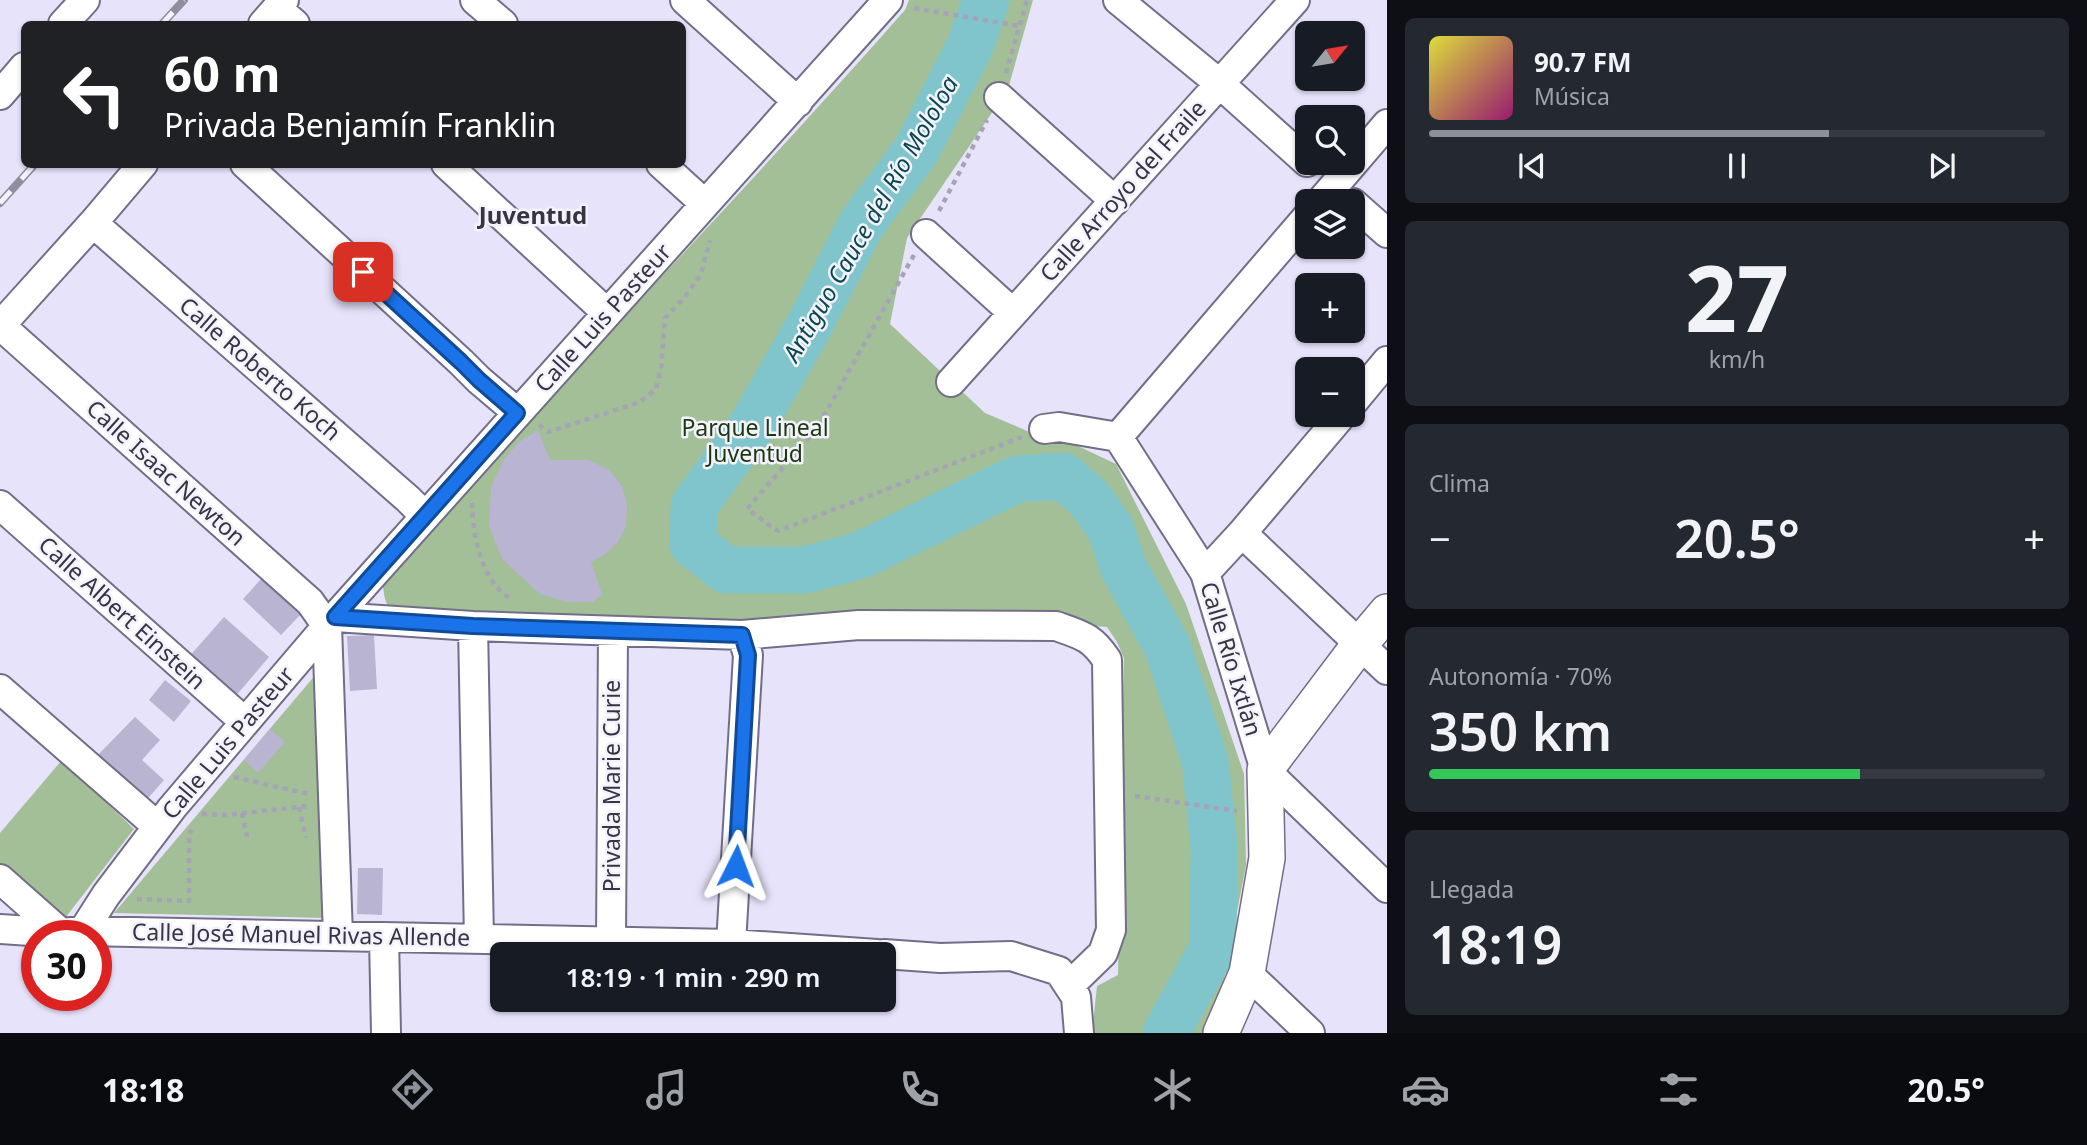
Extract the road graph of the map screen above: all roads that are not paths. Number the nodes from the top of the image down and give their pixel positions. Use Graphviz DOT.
graph roads {
  1 [pos="85,0"];
  2 [pos="475,0"];
  3 [pos="685,0"];
  4 [pos="888,0"];
  5 [pos="1118,0"];
  6 [pos="1295,0"];
  7 [pos="66,21"];
  8 [pos="500,21"];
  9 [pos="21,70"];
  10 [pos="1220,84"];
  11 [pos="0,95"];
  12 [pos="999,97"];
  13 [pos="798,102"];
  14 [pos="1387,124"];
  15 [pos="1295,150"];
  16 [pos="140,168"];
  17 [pos="249,168"];
  18 [pos="450,168"];
  19 [pos="665,168"];
  20 [pos="1319,175"];
  21 [pos="1331,189"];
  22 [pos="1345,189"];
  23 [pos="1115,201"];
  24 [pos="705,204"];
  25 [pos="1365,217"];
  26 [pos="93,223"];
  27 [pos="1295,231"];
  28 [pos="1387,233"];
  29 [pos="926,234"];
  30 [pos="607,312"];
  31 [pos="1013,313"];
  32 [pos="0,326"];
  33 [pos="1387,362"];
  34 [pos="951,382"];
  35 [pos="1365,388"];
  36 [pos="528,419"];
  37 [pos="1332,427"];
  38 [pos="1044,429"];
  39 [pos="1118,437"];
  40 [pos="0,505"];
  41 [pos="425,516"];
  42 [pos="1242,533"];
  43 [pos="1205,573"];
  44 [pos="1387,612"];
  45 [pos="331,621"];
  46 [pos="473,626"];
  47 [pos="613,631"];
  48 [pos="742,635"];
  49 [pos="1360,644"];
  50 [pos="1387,670"];
  51 [pos="0,689"];
  52 [pos="245,722"];
  53 [pos="1265,770"];
  54 [pos="165,817"];
  55 [pos="0,878"];
  56 [pos="1387,888"];
  57 [pos="56,920"];
  58 [pos="83,920"];
  59 [pos="0,929"];
  60 [pos="21,930"];
  61 [pos="112,933"];
  62 [pos="338,936"];
  63 [pos="384,937"];
  64 [pos="479,939"];
  65 [pos="611,942"];
  66 [pos="731,942"];
  67 [pos="896,955"];
  68 [pos="1247,973"];
  69 [pos="1069,986"];
  70 [pos="386,1033"];
  71 [pos="1079,1033"];
  72 [pos="1221,1033"];
  73 [pos="1310,1033"];
  1 -- 7 [label="street"];
  2 -- 8 [label="street"];
  3 -- 13 [label="street"];
  4 -- 13 [label="street, Calle Luis Pasteur"];
  5 -- 10 [label="street"];
  6 -- 10 [label="street, Calle Arroyo del Fraile"];
  9 -- 11 [label="street"];
  10 -- 15 [label="street"];
  10 -- 23 [label="street, Calle Arroyo del Fraile"];
  12 -- 23 [label="street"];
  13 -- 24 [label="street, Calle Luis Pasteur"];
  14 -- 22 [label="street"];
  16 -- 26 [label="street"];
  17 -- 36 [label="street"];
  18 -- 30 [label="street"];
  19 -- 24 [label="street"];
  20 -- 21 [label="street"];
  23 -- 31 [label="street, Calle Arroyo del Fraile"];
  24 -- 30 [label="street, Calle Luis Pasteur"];
  25 -- 28 [label="street"];
  26 -- 32 [label="street"];
  26 -- 41 [label="street, Calle Roberto Koch"];
  27 -- 39 [label="street"];
  29 -- 31 [label="street"];
  30 -- 36 [label="street, Calle Luis Pasteur"];
  31 -- 34 [label="street, Calle Arroyo del Fraile"];
  32 -- 45 [label="street, Calle Isaac Newton"];
  33 -- 35 [label="street"];
  36 -- 41 [label="street, Calle Luis Pasteur"];
  37 -- 42 [label="street"];
  38 -- 39 [label="street"];
  39 -- 43 [label="street, Calle Río Ixtlán"];
  40 -- 52 [label="street, Calle Albert Einstein"];
  41 -- 45 [label="street, Calle Luis Pasteur"];
  42 -- 43 [label="street"];
  42 -- 49 [label="street"];
  43 -- 53 [label="street, Calle Río Ixtlán"];
  44 -- 49 [label="street"];
  45 -- 46 [label="street"];
  45 -- 52 [label="street, Calle Luis Pasteur"];
  45 -- 62 [label="street"];
  46 -- 47 [label="street"];
  46 -- 64 [label="street"];
  47 -- 48 [label="street"];
  47 -- 65 [label="street, Privada Marie Curie"];
  48 -- 66 [label="street"];
  48 -- 69 [label="street"];
  49 -- 50 [label="street"];
  49 -- 53 [label="street"];
  51 -- 54 [label="street"];
  52 -- 54 [label="street, Calle Luis Pasteur"];
  53 -- 56 [label="street, Calle Río Ixtlán"];
  53 -- 68 [label="street"];
  54 -- 58 [label="street, Calle Luis Pasteur"];
  55 -- 57 [label="street"];
  59 -- 60 [label="street, Calle José Manuel Rivas Allende"];
  61 -- 62 [label="street, Calle José Manuel Rivas Allende"];
  62 -- 63 [label="street, Calle José Manuel Rivas Allende"];
  63 -- 64 [label="street, Calle José Manuel Rivas Allende"];
  63 -- 70 [label="street"];
  64 -- 65 [label="street, Calle José Manuel Rivas Allende"];
  67 -- 69 [label="street"];
  68 -- 72 [label="street"];
  68 -- 73 [label="street"];
  69 -- 71 [label="street"];
}
